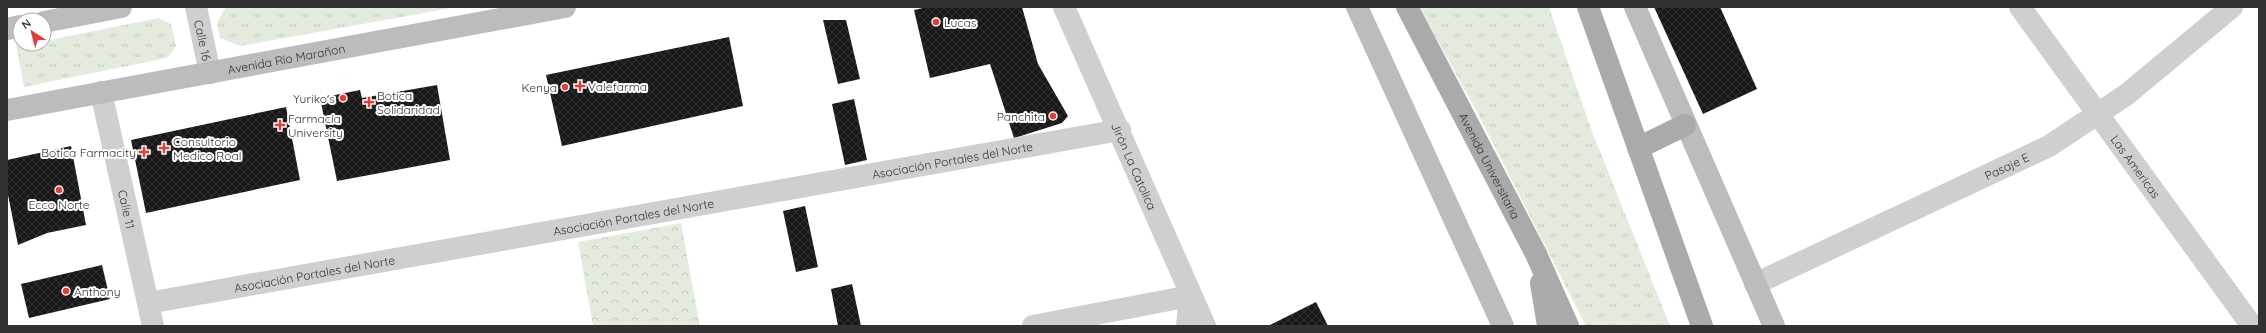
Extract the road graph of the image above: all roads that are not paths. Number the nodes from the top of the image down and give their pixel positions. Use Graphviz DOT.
graph roads {
  1 [pos="121,7"];
  2 [pos="196,7"];
  3 [pos="565,7"];
  4 [pos="1064,7"];
  5 [pos="1357,7"];
  6 [pos="1407,7"];
  7 [pos="1588,7"];
  8 [pos="1634,7"];
  9 [pos="2020,7"];
  10 [pos="2232,7"];
  11 [pos="52,20"];
  12 [pos="210,74"];
  13 [pos="101,92"];
  14 [pos="7,110"];
  15 [pos="2098,115"];
  16 [pos="1685,125"];
  17 [pos="1120,130"];
  18 [pos="1638,148"];
  19 [pos="1536,254"];
  20 [pos="1755,284"];
  21 [pos="1190,296"];
  22 [pos="148,303"];
  23 [pos="2250,323"];
  24 [pos="153,326"];
  25 [pos="1033,326"];
  26 [pos="1187,326"];
  27 [pos="1205,326"];
  28 [pos="1503,326"];
  29 [pos="1548,326"];
  30 [pos="1568,326"];
  31 [pos="1702,326"];
  32 [pos="1774,326"];
  1 -- 11 [label="main road"];
  2 -- 12 [label="street, Calle 16"];
  3 -- 12 [label="main road, Avenida Río Marañon"];
  4 -- 17 [label="street, Jirón La Catolica"];
  5 -- 28 [label="main road"];
  6 -- 19 [label="main road, Avenida Universitaria"];
  7 -- 18 [label="main road"];
  8 -- 16 [label="main road"];
  9 -- 15 [label="street, Las Americas"];
  10 -- 15 [label="street, Pasaje E"];
  12 -- 13 [label="main road, Avenida Río Marañon"];
  13 -- 14 [label="main road, Avenida Río Marañon"];
  13 -- 22 [label="street, Calle 11"];
  15 -- 20 [label="street, Pasaje E"];
  15 -- 23 [label="street, Las Americas"];
  16 -- 18 [label="main road"];
  16 -- 20 [label="main road"];
  17 -- 21 [label="street, Jirón La Catolica"];
  17 -- 22 [label="street, Asociación Portales del Norte"];
  18 -- 31 [label="main road"];
  19 -- 29 [label="main road"];
  19 -- 30 [label="main road, Avenida Universitaria"];
  20 -- 32 [label="main road"];
  21 -- 25 [label="street"];
  21 -- 26 [label="street"];
  21 -- 27 [label="street, Jirón La Catolica"];
  22 -- 24 [label="street, Calle 11"];
}
